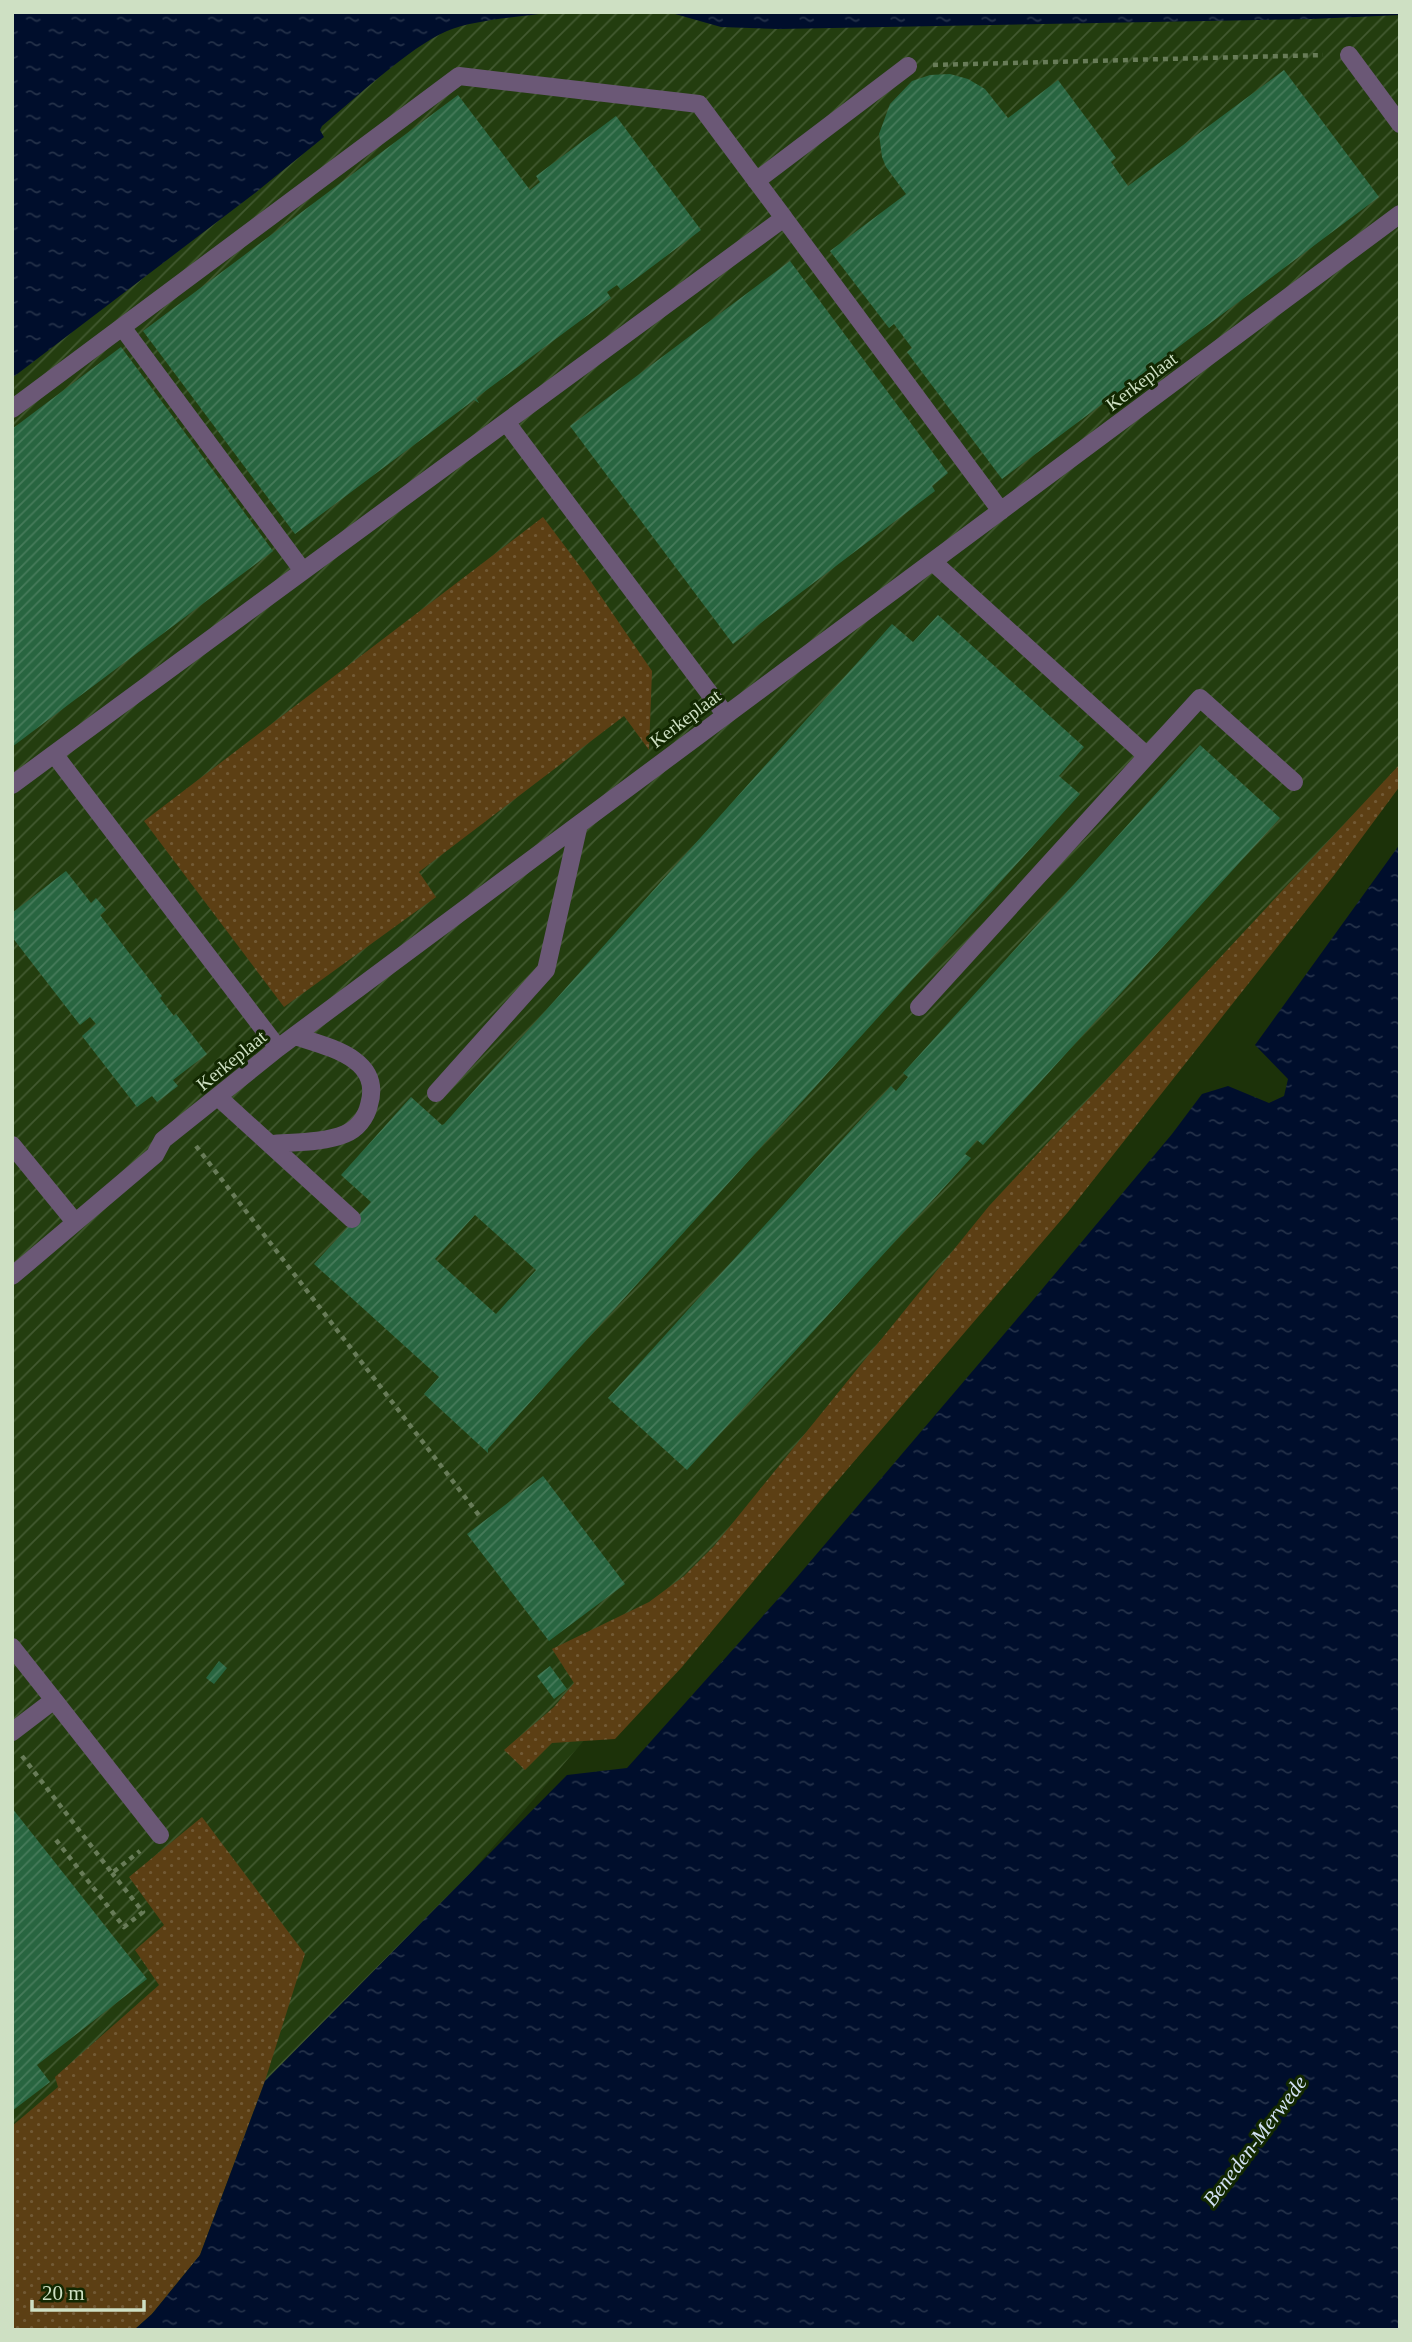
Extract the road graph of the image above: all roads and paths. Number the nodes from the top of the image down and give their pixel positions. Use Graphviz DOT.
graph roads {
  1 [pos="1349,55"];
  2 [pos="908,66"];
  3 [pos="1400,124"];
  4 [pos="756,181"];
  5 [pos="1400,214"];
  6 [pos="784,218"];
  7 [pos="121,327"];
  8 [pos="12,409"];
  9 [pos="506,422"];
  10 [pos="1001,511"];
  11 [pos="933,562"];
  12 [pos="303,571"];
  13 [pos="725,714"];
  14 [pos="54,754"];
  15 [pos="1147,756"];
  16 [pos="1294,782"];
  17 [pos="12,785"];
  18 [pos="579,824"];
  19 [pos="919,1007"];
  20 [pos="295,1036"];
  21 [pos="278,1048"];
  22 [pos="436,1093"];
  23 [pos="218,1097"];
  24 [pos="181,1127"];
  25 [pos="270,1144"];
  26 [pos="12,1145"];
  27 [pos="352,1219"];
  28 [pos="75,1222"];
  29 [pos="12,1276"];
  30 [pos="481,1518"];
  31 [pos="12,1647"];
  32 [pos="54,1700"];
  33 [pos="12,1732"];
  34 [pos="20,1754"];
  35 [pos="160,1835"];
  36 [pos="56,1840"];
  37 [pos="112,1873"];
  1 -- 2 [label="path"];
  1 -- 3 [label="street"];
  2 -- 4 [label="street"];
  4 -- 6 [label="street"];
  4 -- 7 [label="street"];
  5 -- 10 [label="street, Kerkeplaat"];
  6 -- 9 [label="street"];
  6 -- 10 [label="street"];
  7 -- 8 [label="street"];
  7 -- 12 [label="street"];
  9 -- 12 [label="street"];
  9 -- 13 [label="street"];
  10 -- 11 [label="street, Kerkeplaat"];
  11 -- 13 [label="street, Kerkeplaat"];
  11 -- 15 [label="street"];
  12 -- 14 [label="street"];
  13 -- 18 [label="street, Kerkeplaat"];
  14 -- 17 [label="street"];
  14 -- 21 [label="street"];
  15 -- 16 [label="street"];
  15 -- 19 [label="street"];
  18 -- 20 [label="street, Kerkeplaat"];
  18 -- 22 [label="street"];
  20 -- 21 [label="street, Kerkeplaat"];
  20 -- 25 [label="street"];
  21 -- 23 [label="street, Kerkeplaat"];
  23 -- 24 [label="street, Kerkeplaat"];
  23 -- 25 [label="street"];
  24 -- 28 [label="street, Kerkeplaat"];
  24 -- 30 [label="path"];
  25 -- 27 [label="street"];
  26 -- 28 [label="street"];
  28 -- 29 [label="street, Kerkeplaat"];
  31 -- 32 [label="street"];
  32 -- 33 [label="street"];
  32 -- 35 [label="street"];
  34 -- 37 [label="path"];
  35 -- 37 [label="path"];
  36 -- 37 [label="path"];
}
